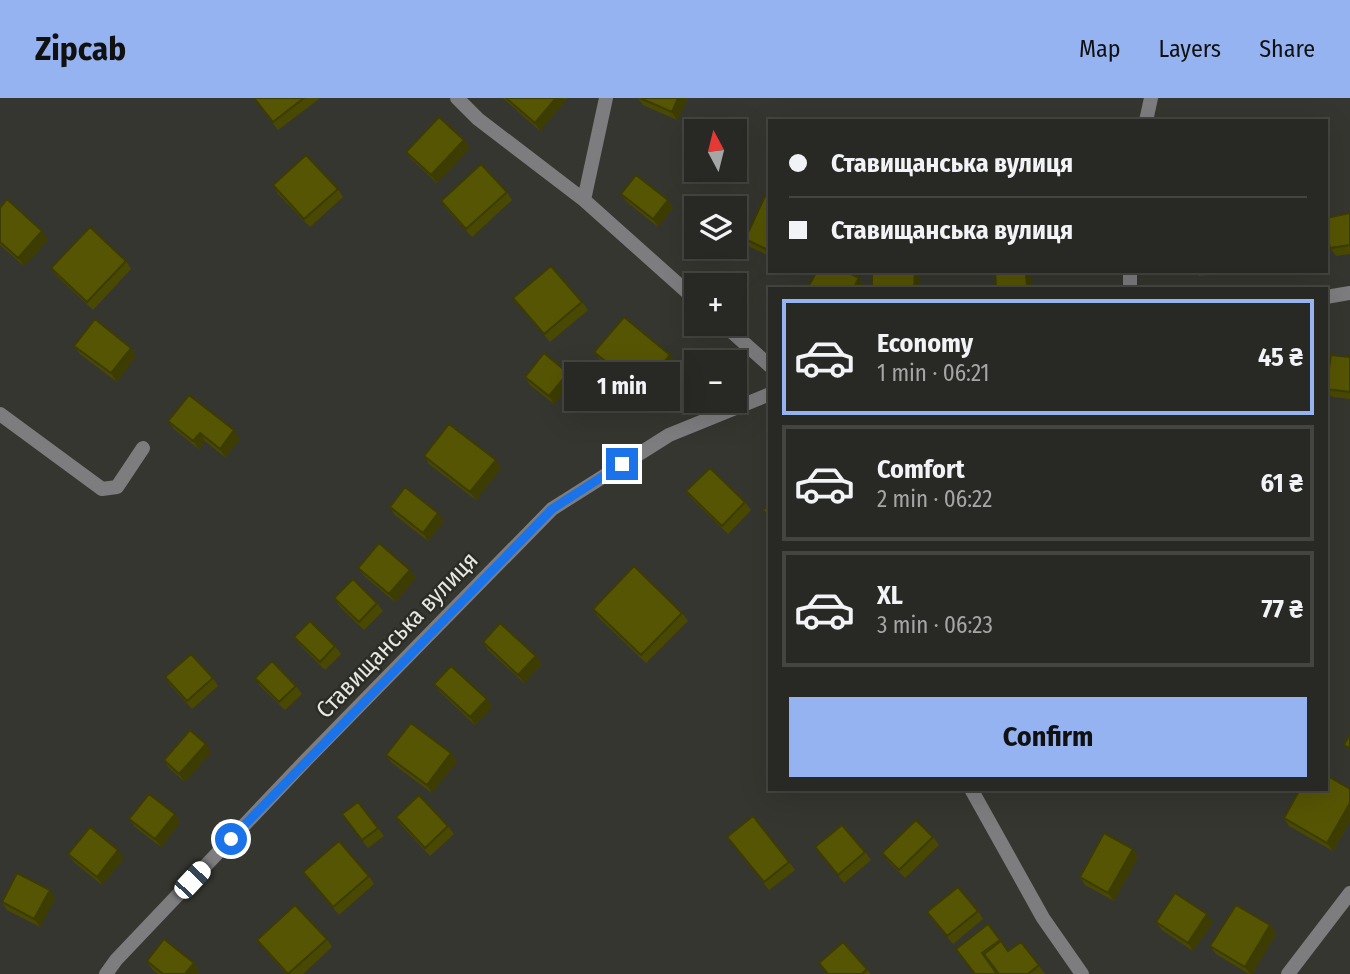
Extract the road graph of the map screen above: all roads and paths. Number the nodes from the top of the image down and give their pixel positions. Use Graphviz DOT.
graph roads {
  1 [pos="457,98"];
  2 [pos="606,98"];
  3 [pos="1151,98"];
  4 [pos="1146,119"];
  5 [pos="584,200"];
  6 [pos="684,289"];
  7 [pos="1350,292"];
  8 [pos="1328,297"];
  9 [pos="736,336"];
  10 [pos="768,364"];
  11 [pos="768,395"];
  12 [pos="0,414"];
  13 [pos="143,448"];
  14 [pos="972,791"];
  15 [pos="1350,893"];
  16 [pos="106,974"];
  17 [pos="1083,974"];
  18 [pos="1288,974"];
  1 -- 5 [label="street"];
  2 -- 5 [label="street"];
  3 -- 4 [label="street"];
  5 -- 6 [label="street"];
  7 -- 8 [label="street"];
  9 -- 10 [label="street"];
  11 -- 16 [label="street, Ставищанська вулиця"];
  12 -- 13 [label="street"];
  14 -- 17 [label="street"];
  15 -- 18 [label="street"];
}
